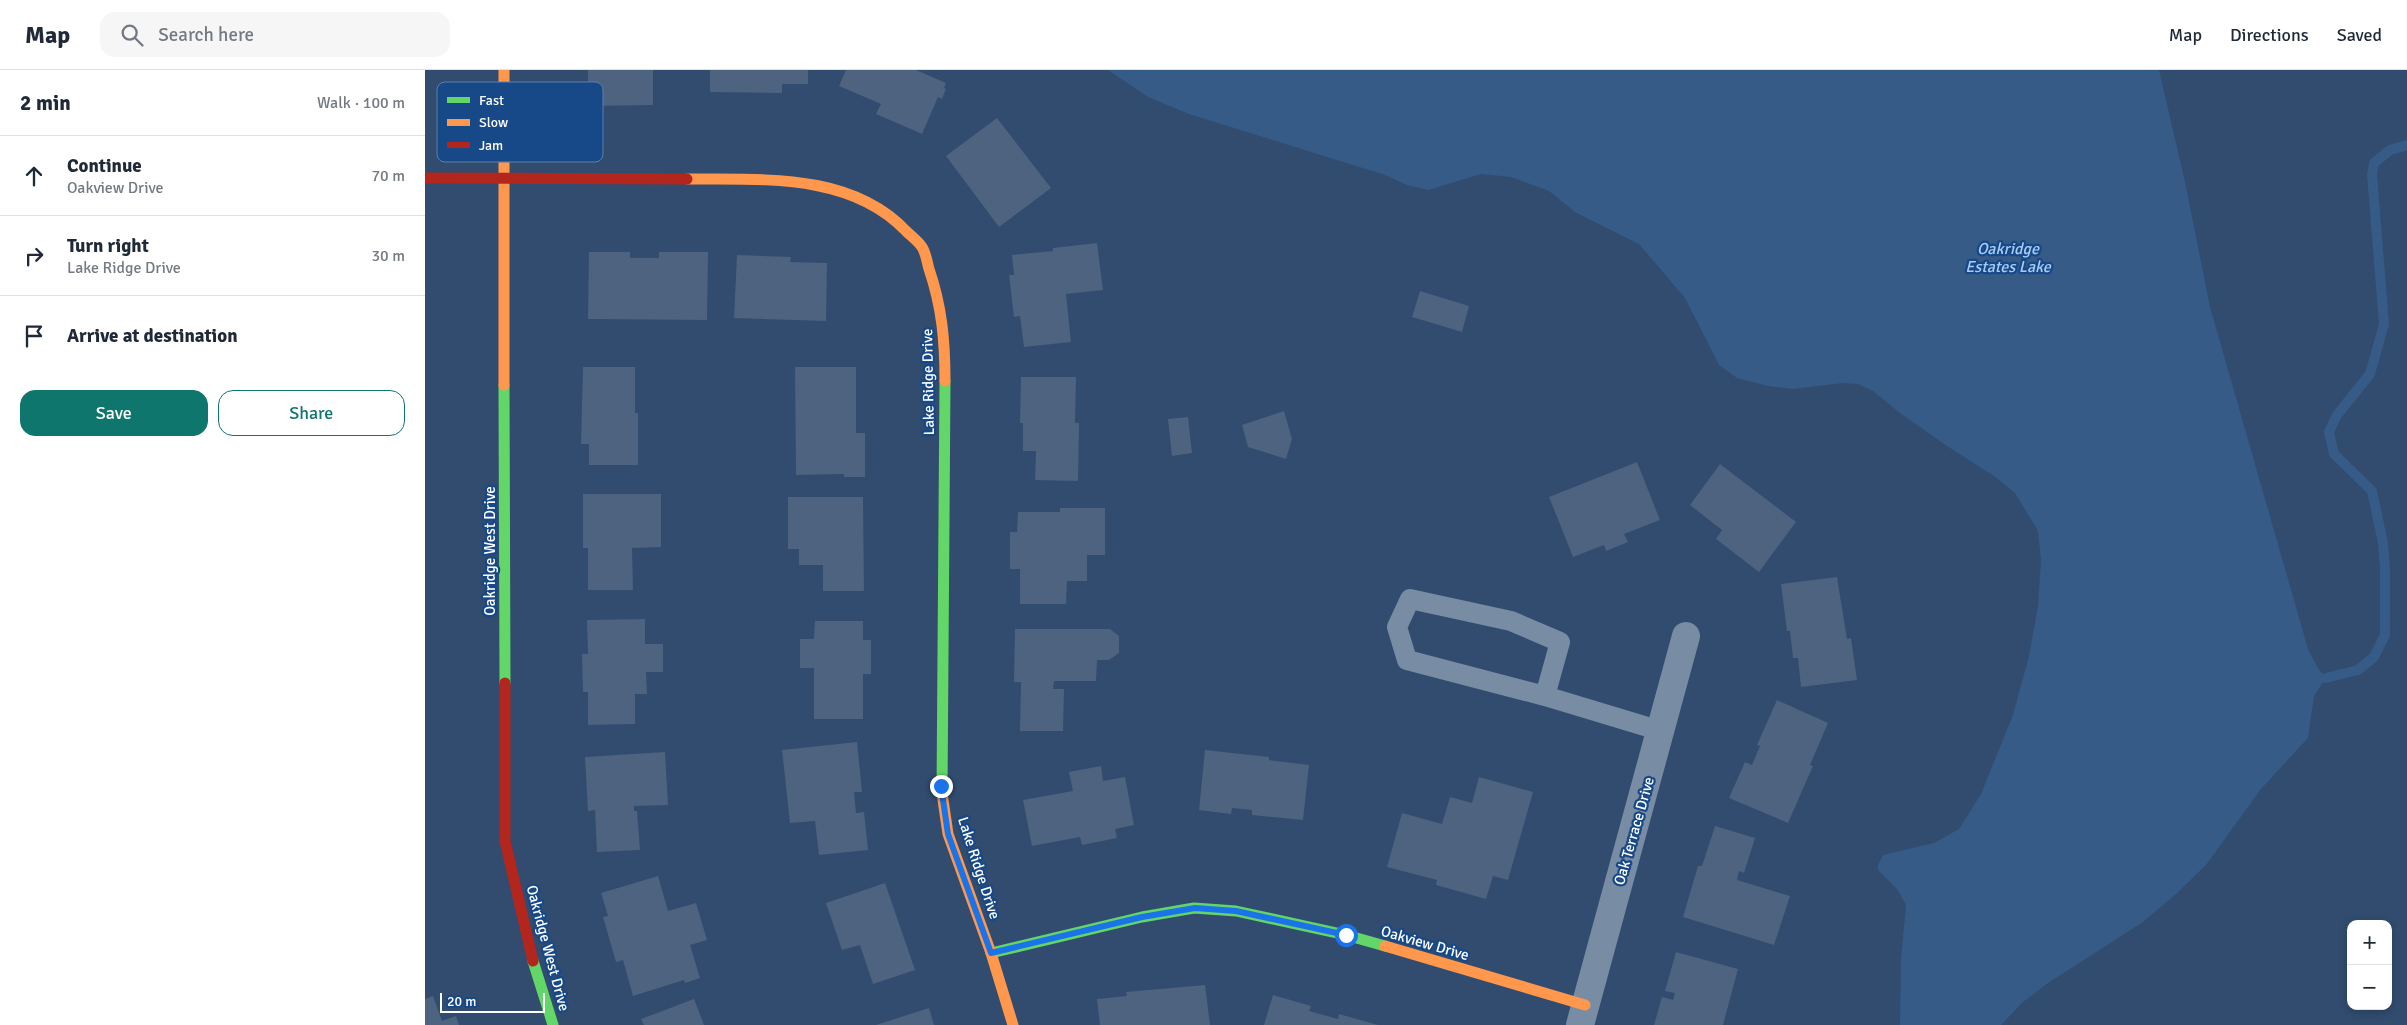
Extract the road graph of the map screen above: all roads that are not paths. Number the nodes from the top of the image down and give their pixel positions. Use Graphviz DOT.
graph roads {
  1 [pos="505,162"];
  2 [pos="425,178"];
  3 [pos="505,180"];
  4 [pos="1686,636"];
  5 [pos="1545,696"];
  6 [pos="1661,731"];
  7 [pos="991,953"];
  8 [pos="1583,1015"];
  9 [pos="553,1025"];
  10 [pos="1013,1025"];
  1 -- 3 [label="street, Oakridge West Drive"];
  2 -- 3 [label="street, Lake Ridge Drive"];
  3 -- 7 [label="street, Lake Ridge Drive"];
  3 -- 9 [label="street, Oakridge West Drive"];
  4 -- 6 [label="street, Oak Terrace Drive"];
  5 -- 5 [label="lane"];
  5 -- 6 [label="lane"];
  6 -- 8 [label="street, Oak Terrace Drive"];
  7 -- 8 [label="street, Oakview Drive"];
  7 -- 10 [label="street, Lake Ridge Drive"];
}
